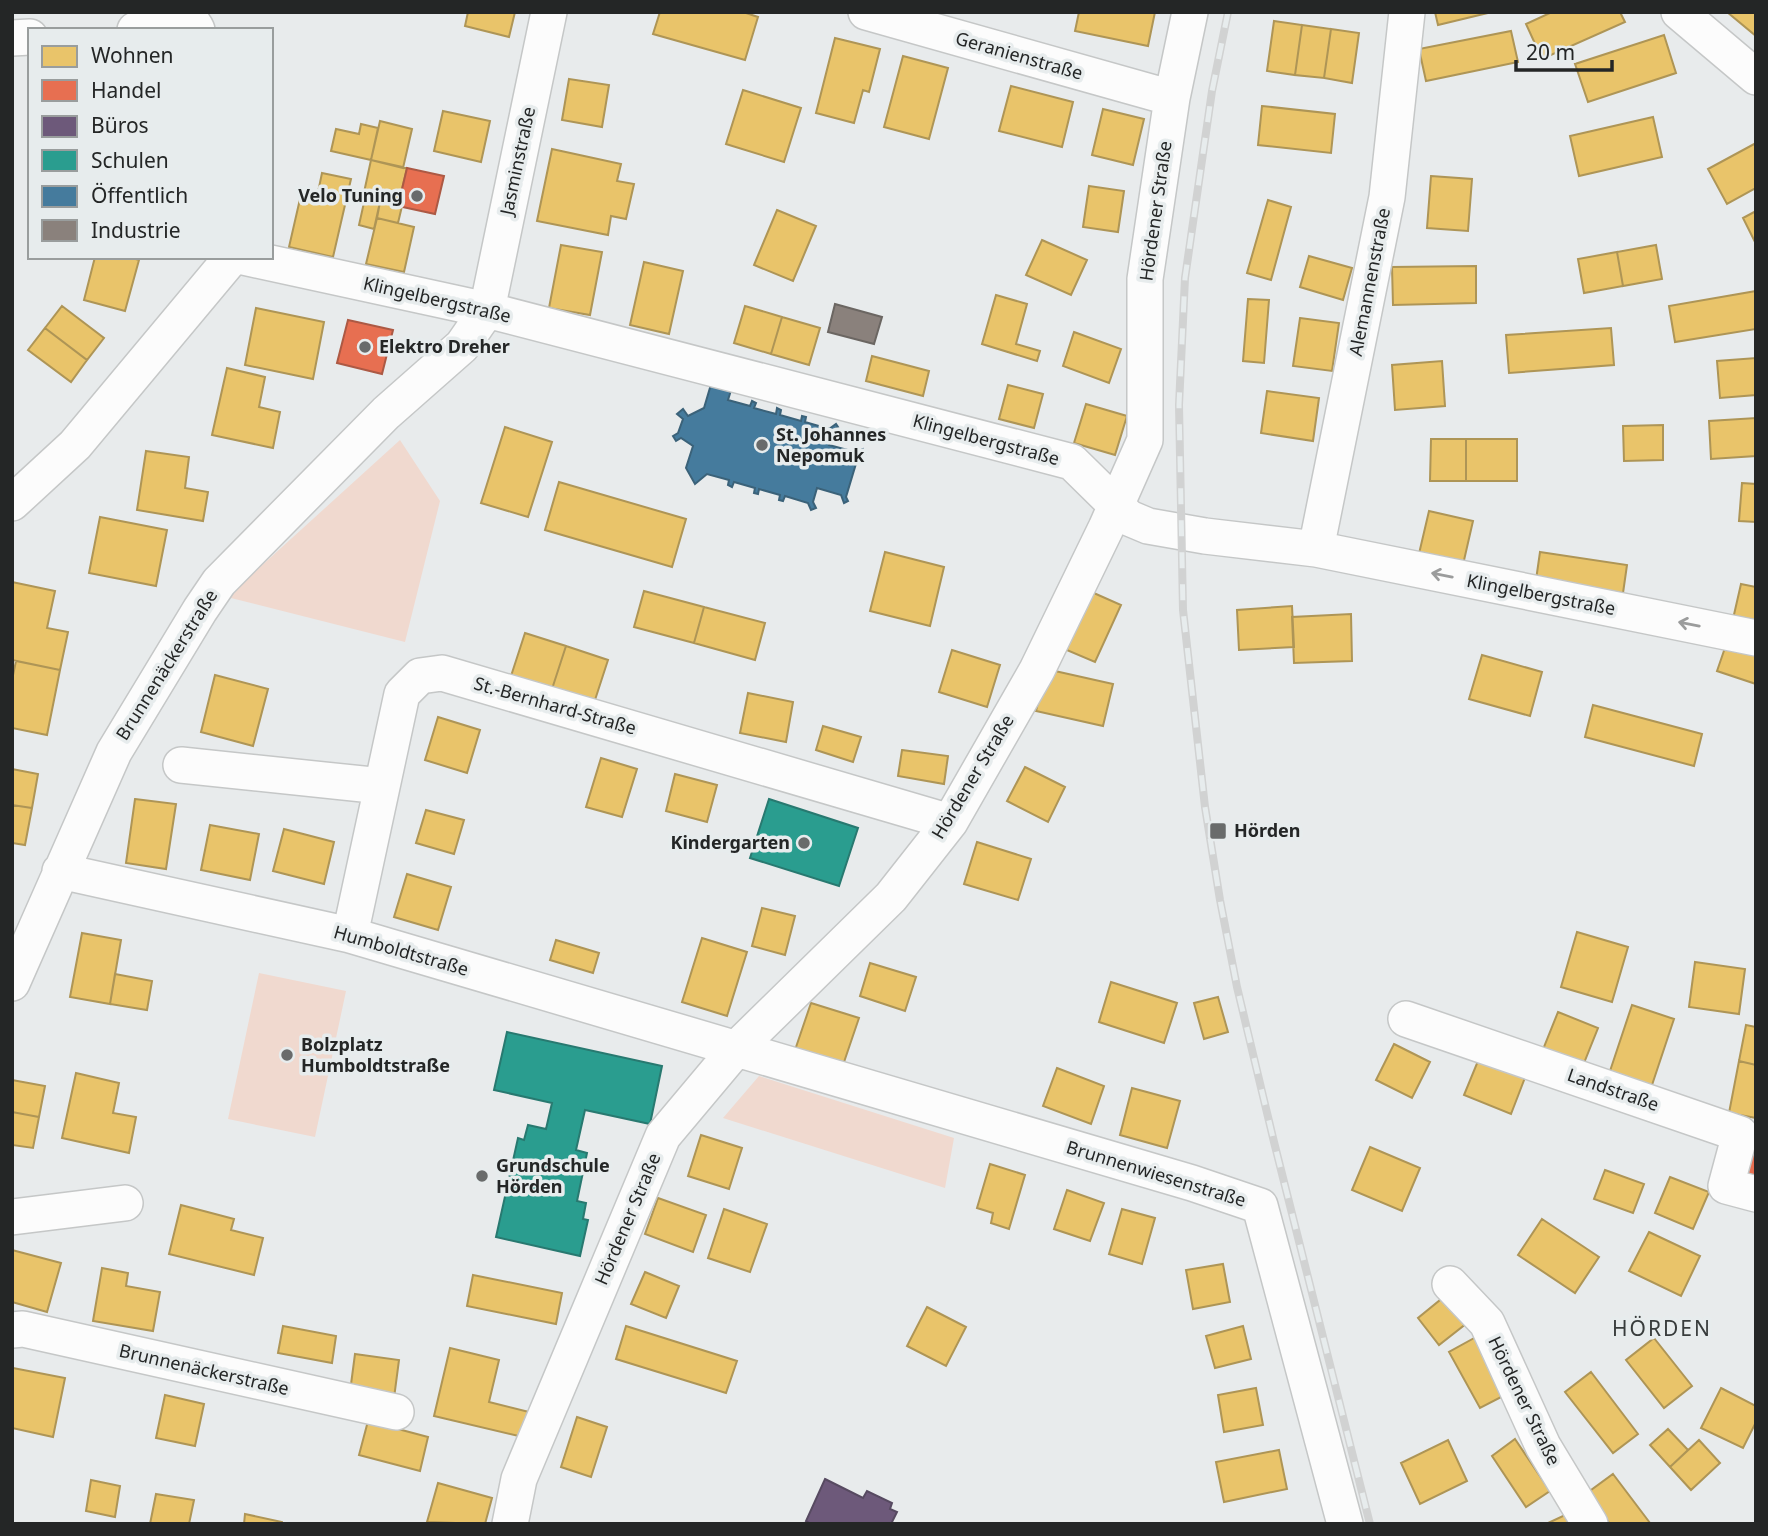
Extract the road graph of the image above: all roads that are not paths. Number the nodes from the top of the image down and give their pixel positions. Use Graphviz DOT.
graph roads {
  1 [pos="549,12"];
  2 [pos="866,12"];
  3 [pos="1190,12"];
  4 [pos="1406,12"];
  5 [pos="1679,12"];
  6 [pos="195,23"];
  7 [pos="152,28"];
  8 [pos="1756,78"];
  9 [pos="1172,98"];
  10 [pos="230,259"];
  11 [pos="252,259"];
  12 [pos="487,310"];
  13 [pos="12,503"];
  14 [pos="1116,506"];
  15 [pos="1316,549"];
  16 [pos="1756,638"];
  17 [pos="181,765"];
  18 [pos="382,786"];
  19 [pos="950,822"];
  20 [pos="61,871"];
  21 [pos="350,935"];
  22 [pos="12,983"];
  23 [pos="1406,1019"];
  24 [pos="736,1049"];
  25 [pos="1756,1194"];
  26 [pos="125,1203"];
  27 [pos="12,1217"];
  28 [pos="1450,1284"];
  29 [pos="12,1330"];
  30 [pos="396,1412"];
  31 [pos="510,1524"];
  32 [pos="1345,1524"];
  33 [pos="1590,1524"];
  1 -- 12 [label="street, Jasminstraße"];
  2 -- 9 [label="street, Geranienstraße"];
  3 -- 9 [label="street, Hördener Straße"];
  4 -- 15 [label="street, Alemannenstraße"];
  5 -- 8 [label="street"];
  6 -- 7 [label="street"];
  9 -- 14 [label="street, Hördener Straße"];
  10 -- 13 [label="street"];
  11 -- 12 [label="street, Klingelbergstraße"];
  12 -- 14 [label="street, Klingelbergstraße"];
  12 -- 20 [label="street, Brunnenäckerstraße"];
  14 -- 15 [label="street, Klingelbergstraße"];
  14 -- 19 [label="street, Hördener Straße"];
  16 -- 15 [label="street, Klingelbergstraße, one-way"];
  17 -- 18 [label="street"];
  18 -- 19 [label="street, St.-Bernhard-Straße"];
  18 -- 21 [label="street, St.-Bernhard-Straße"];
  19 -- 24 [label="street, Hördener Straße"];
  20 -- 21 [label="street, Humboldtstraße"];
  20 -- 22 [label="street, Brunnenäckerstraße"];
  21 -- 24 [label="street, Humboldtstraße"];
  23 -- 25 [label="street, Landstraße"];
  24 -- 31 [label="street, Hördener Straße"];
  24 -- 32 [label="street, Brunnenwiesenstraße"];
  26 -- 27 [label="street"];
  28 -- 33 [label="street, Hördener Straße"];
  29 -- 30 [label="street, Brunnenäckerstraße"];
}
